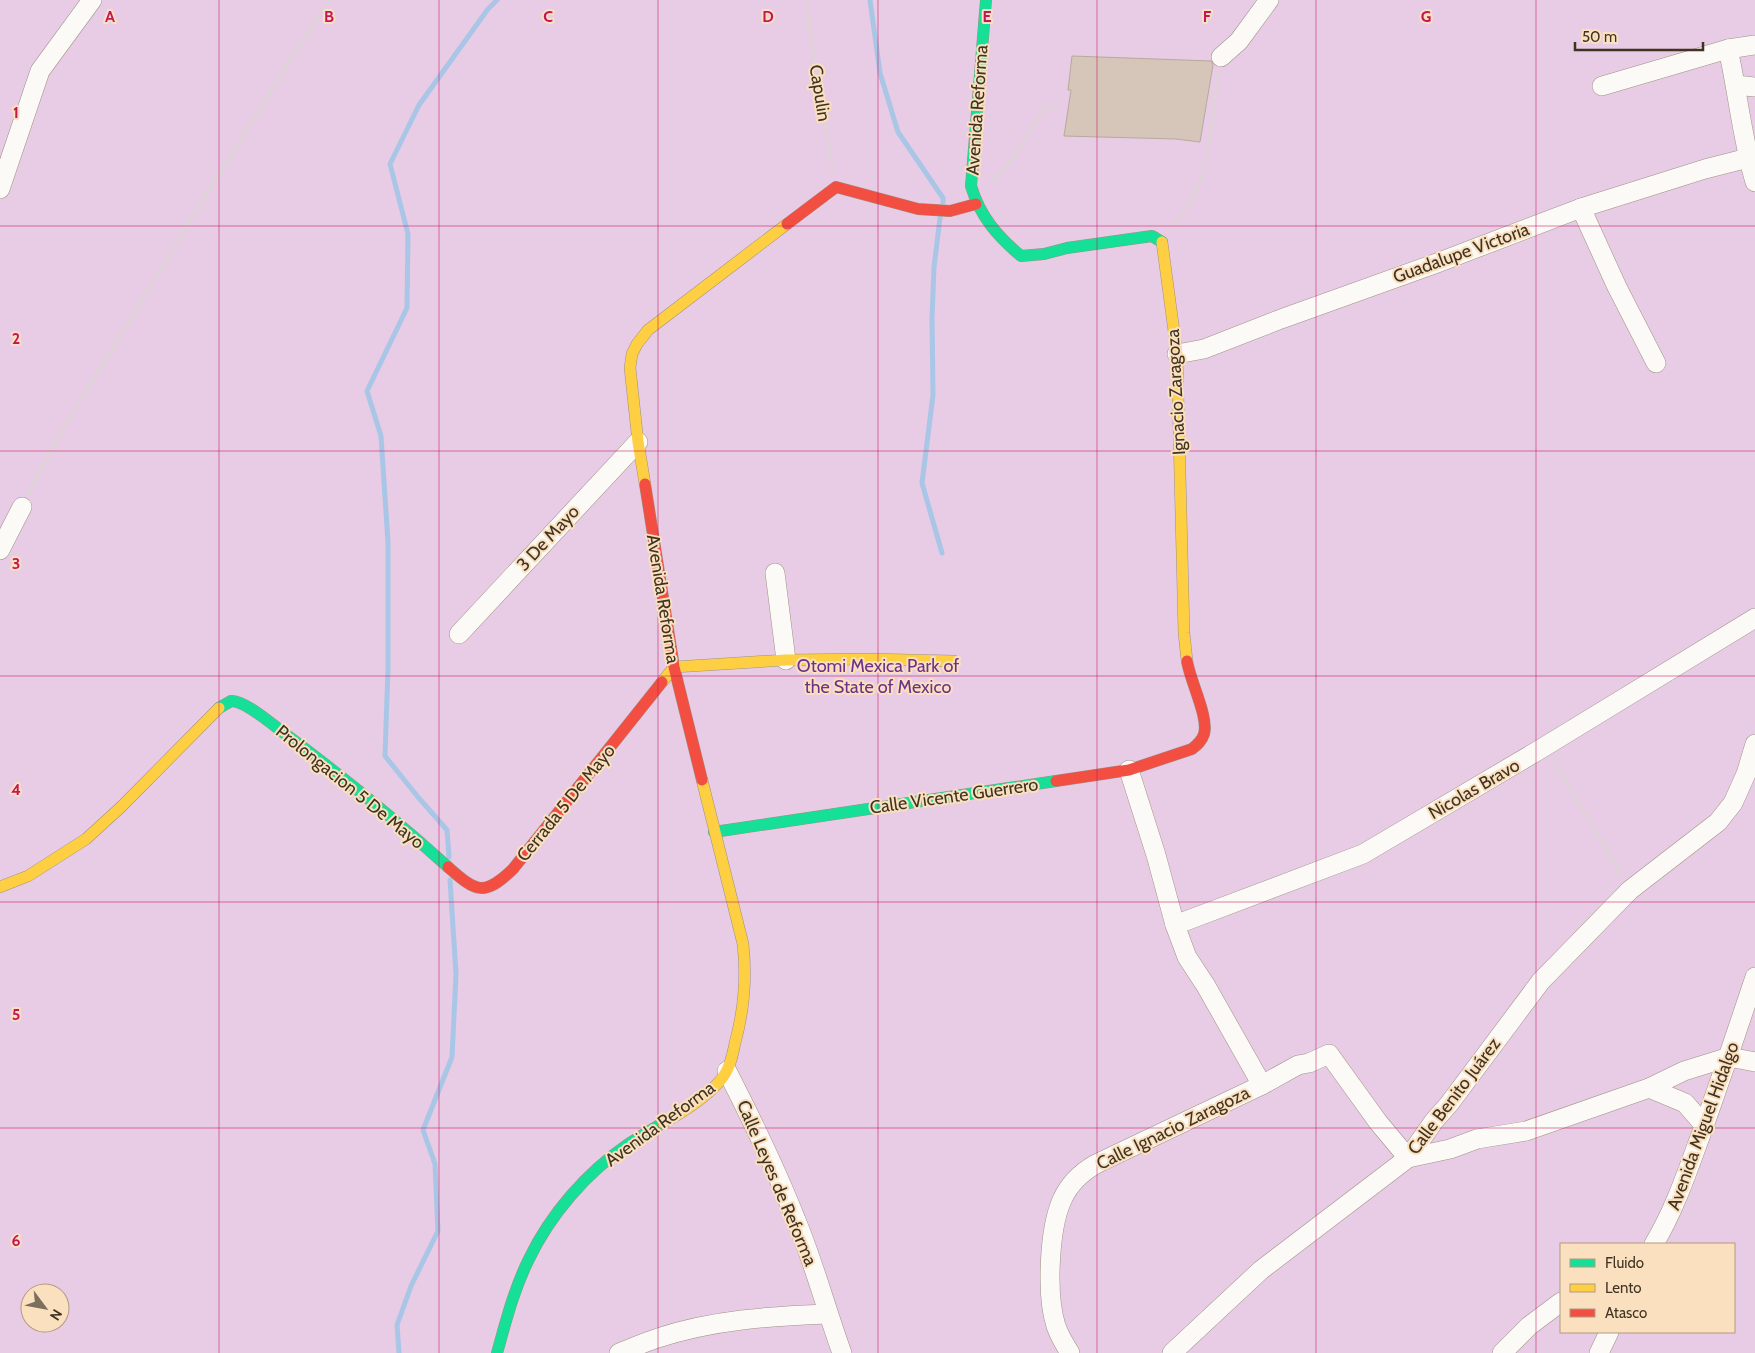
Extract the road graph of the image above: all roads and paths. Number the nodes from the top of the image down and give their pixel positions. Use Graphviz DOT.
graph roads {
  1 [pos="92,0"];
  2 [pos="331,0"];
  3 [pos="808,0"];
  4 [pos="986,0"];
  5 [pos="1269,0"];
  6 [pos="1755,45"];
  7 [pos="1728,49"];
  8 [pos="1221,57"];
  9 [pos="1736,85"];
  10 [pos="1602,86"];
  11 [pos="1755,87"];
  12 [pos="1060,108"];
  13 [pos="1748,158"];
  14 [pos="1755,182"];
  15 [pos="836,187"];
  16 [pos="0,189"];
  17 [pos="976,204"];
  18 [pos="1580,208"];
  19 [pos="1162,241"];
  20 [pos="1177,354"];
  21 [pos="1656,363"];
  22 [pos="638,442"];
  23 [pos="22,507"];
  24 [pos="0,550"];
  25 [pos="775,573"];
  26 [pos="1755,618"];
  27 [pos="459,634"];
  28 [pos="786,660"];
  29 [pos="954,661"];
  30 [pos="674,668"];
  31 [pos="1755,744"];
  32 [pos="1546,746"];
  33 [pos="1192,749"];
  34 [pos="1129,770"];
  35 [pos="714,832"];
  36 [pos="441,861"];
  37 [pos="0,886"];
  38 [pos="1630,890"];
  39 [pos="1175,925"];
  40 [pos="1755,977"];
  41 [pos="1729,1057"];
  42 [pos="1755,1062"];
  43 [pos="727,1071"];
  44 [pos="1262,1085"];
  45 [pos="1649,1088"];
  46 [pos="1704,1124"];
  47 [pos="1408,1158"];
  48 [pos="1655,1243"];
  49 [pos="1560,1303"];
  50 [pos="828,1314"];
  51 [pos="1609,1333"];
  52 [pos="497,1353"];
  53 [pos="619,1353"];
  54 [pos="842,1353"];
  55 [pos="1070,1353"];
  56 [pos="1172,1353"];
  57 [pos="1502,1353"];
  58 [pos="1599,1353"];
  1 -- 16 [label="street"];
  2 -- 23 [label="path"];
  3 -- 15 [label="path, Capulin"];
  4 -- 17 [label="street, Avenida Reforma"];
  5 -- 8 [label="street"];
  6 -- 7 [label="street"];
  7 -- 9 [label="street"];
  7 -- 10 [label="street"];
  8 -- 19 [label="path"];
  9 -- 11 [label="street"];
  9 -- 13 [label="street"];
  12 -- 17 [label="path"];
  13 -- 14 [label="street"];
  13 -- 18 [label="street, Guadalupe Victoria"];
  15 -- 17 [label="street"];
  15 -- 22 [label="street, Avenida Reforma"];
  17 -- 19 [label="street"];
  18 -- 20 [label="street, Guadalupe Victoria"];
  18 -- 21 [label="street"];
  19 -- 20 [label="street, Ignacio Zaragoza"];
  20 -- 33 [label="street, Ignacio Zaragoza"];
  22 -- 27 [label="street, 3 De Mayo"];
  22 -- 30 [label="street, Avenida Reforma"];
  23 -- 24 [label="street"];
  25 -- 28 [label="street"];
  26 -- 32 [label="street, Nicolas Bravo"];
  28 -- 29 [label="street"];
  28 -- 30 [label="street"];
  30 -- 35 [label="street, Avenida Reforma"];
  30 -- 36 [label="street, Cerrada 5 De Mayo"];
  31 -- 38 [label="street, Calle Benito Juárez"];
  32 -- 38 [label="path"];
  32 -- 39 [label="street, Nicolas Bravo"];
  33 -- 34 [label="street, Calle Vicente Guerrero"];
  34 -- 35 [label="street, Calle Vicente Guerrero"];
  34 -- 39 [label="street, Calle Ignacio Zaragoza"];
  35 -- 43 [label="street, Avenida Reforma"];
  36 -- 37 [label="street, Prolongacion 5 De Mayo"];
  38 -- 47 [label="street, Calle Benito Juárez"];
  39 -- 44 [label="street, Calle Ignacio Zaragoza"];
  40 -- 41 [label="street, Avenida Miguel Hidalgo"];
  41 -- 42 [label="street"];
  41 -- 45 [label="street"];
  41 -- 46 [label="street, Avenida Miguel Hidalgo"];
  43 -- 50 [label="street, Calle Leyes de Reforma"];
  43 -- 52 [label="street, Avenida Reforma"];
  44 -- 47 [label="street"];
  44 -- 55 [label="street, Calle Ignacio Zaragoza"];
  45 -- 46 [label="street"];
  45 -- 47 [label="street"];
  46 -- 48 [label="street, Avenida Miguel Hidalgo"];
  47 -- 56 [label="street, Calle Benito Juárez"];
  49 -- 57 [label="street"];
  50 -- 53 [label="street"];
  50 -- 54 [label="street, Calle Leyes de Reforma"];
  51 -- 58 [label="street"];
}
